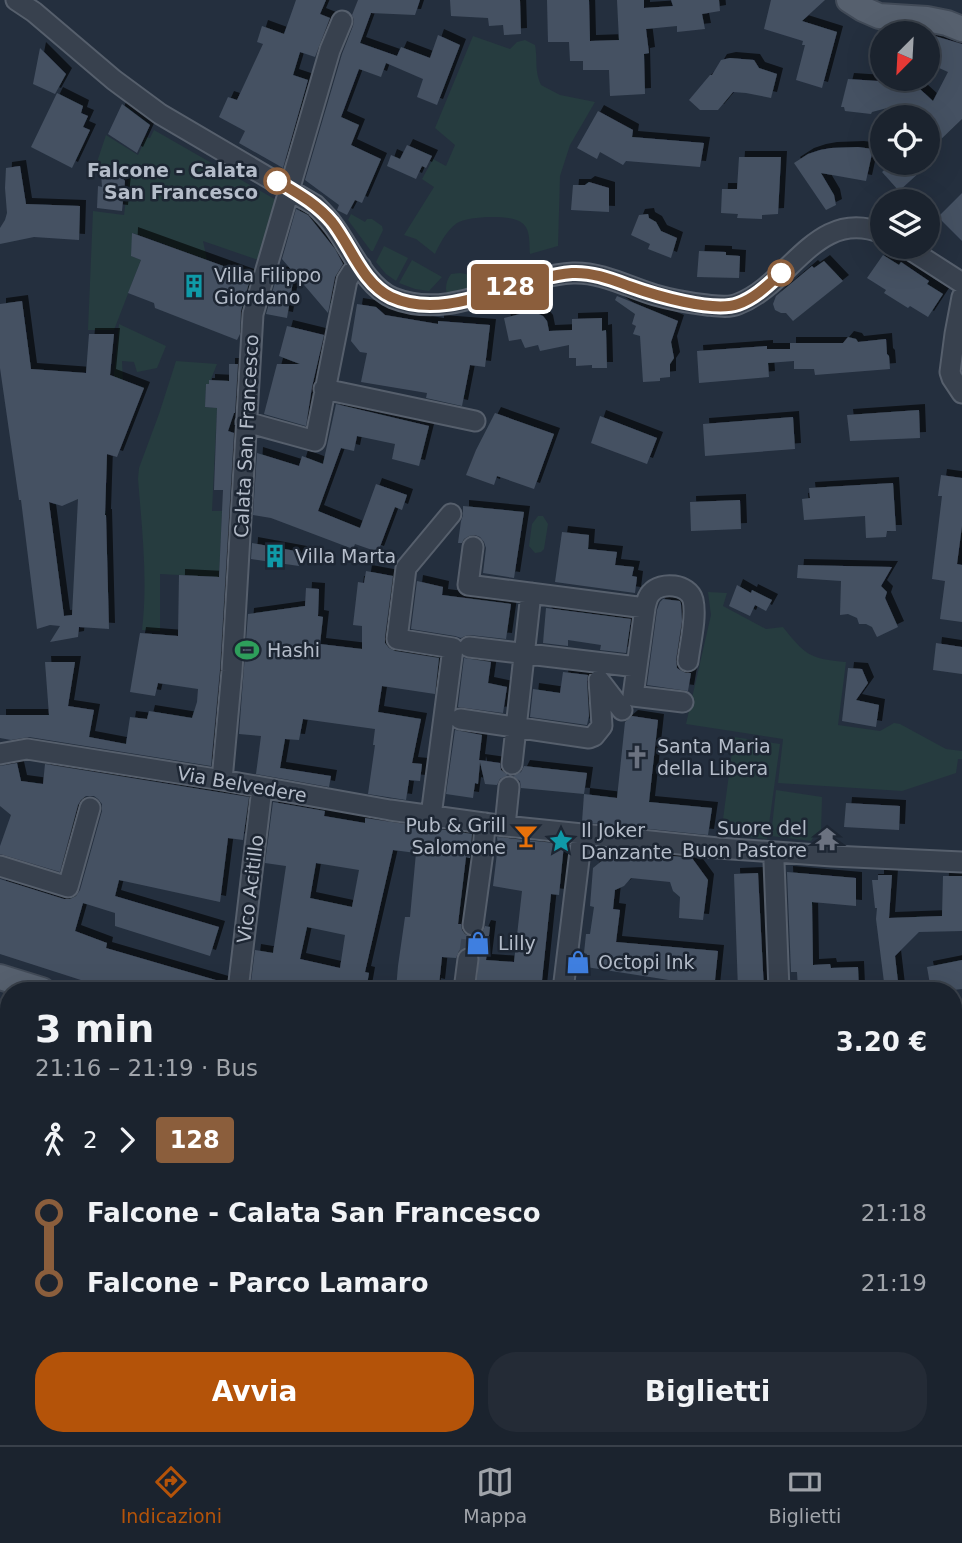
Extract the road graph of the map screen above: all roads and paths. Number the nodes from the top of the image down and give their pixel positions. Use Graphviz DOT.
graph roads {
  1 [pos="16,0"];
  2 [pos="849,0"];
  3 [pos="342,21"];
  4 [pos="962,29"];
  5 [pos="289,189"];
  6 [pos="870,230"];
  7 [pos="925,259"];
  8 [pos="361,267"];
  9 [pos="962,283"];
  10 [pos="962,297"];
  11 [pos="324,389"];
  12 [pos="962,393"];
  13 [pos="475,421"];
  14 [pos="246,422"];
  15 [pos="451,514"];
  16 [pos="473,547"];
  17 [pos="531,593"];
  18 [pos="645,608"];
  19 [pos="469,647"];
  20 [pos="525,654"];
  21 [pos="688,661"];
  22 [pos="637,667"];
  23 [pos="597,671"];
  24 [pos="683,702"];
  25 [pos="622,710"];
  26 [pos="460,719"];
  27 [pos="516,728"];
  28 [pos="0,754"];
  29 [pos="512,764"];
  30 [pos="222,780"];
  31 [pos="509,787"];
  32 [pos="262,788"];
  33 [pos="90,808"];
  34 [pos="431,816"];
  35 [pos="485,823"];
  36 [pos="505,826"];
  37 [pos="582,835"];
  38 [pos="775,852"];
  39 [pos="962,862"];
  40 [pos="0,866"];
  41 [pos="473,925"];
  42 [pos="468,959"];
  43 [pos="239,982"];
  44 [pos="465,982"];
  45 [pos="565,982"];
  46 [pos="779,982"];
  1 -- 5 [label="street"];
  2 -- 4 [label="main road"];
  3 -- 5 [label="street, Calata San Francesco"];
  5 -- 8 [label="street"];
  5 -- 14 [label="street, Calata San Francesco"];
  6 -- 8 [label="street"];
  7 -- 9 [label="street"];
  8 -- 11 [label="street"];
  10 -- 12 [label="street"];
  11 -- 13 [label="street"];
  11 -- 14 [label="street"];
  14 -- 30 [label="street, Calata San Francesco"];
  15 -- 34 [label="street"];
  16 -- 17 [label="street"];
  17 -- 18 [label="street"];
  17 -- 20 [label="street"];
  18 -- 21 [label="street"];
  18 -- 22 [label="street"];
  19 -- 20 [label="street"];
  20 -- 23 [label="street"];
  20 -- 27 [label="street"];
  22 -- 23 [label="street"];
  22 -- 24 [label="street"];
  23 -- 25 [label="street"];
  23 -- 27 [label="street"];
  26 -- 27 [label="street"];
  27 -- 29 [label="street"];
  28 -- 30 [label="street, Via Belvedere"];
  30 -- 32 [label="street, Via Belvedere"];
  31 -- 36 [label="street"];
  32 -- 34 [label="street, Via Belvedere"];
  32 -- 43 [label="street, Vico Acitillo"];
  33 -- 40 [label="street"];
  34 -- 35 [label="street, Via Belvedere"];
  35 -- 36 [label="street, Via Belvedere"];
  35 -- 41 [label="street"];
  36 -- 37 [label="street, Via Belvedere"];
  37 -- 38 [label="street"];
  37 -- 45 [label="street"];
  38 -- 39 [label="street"];
  38 -- 46 [label="street"];
  42 -- 44 [label="street"];
}
